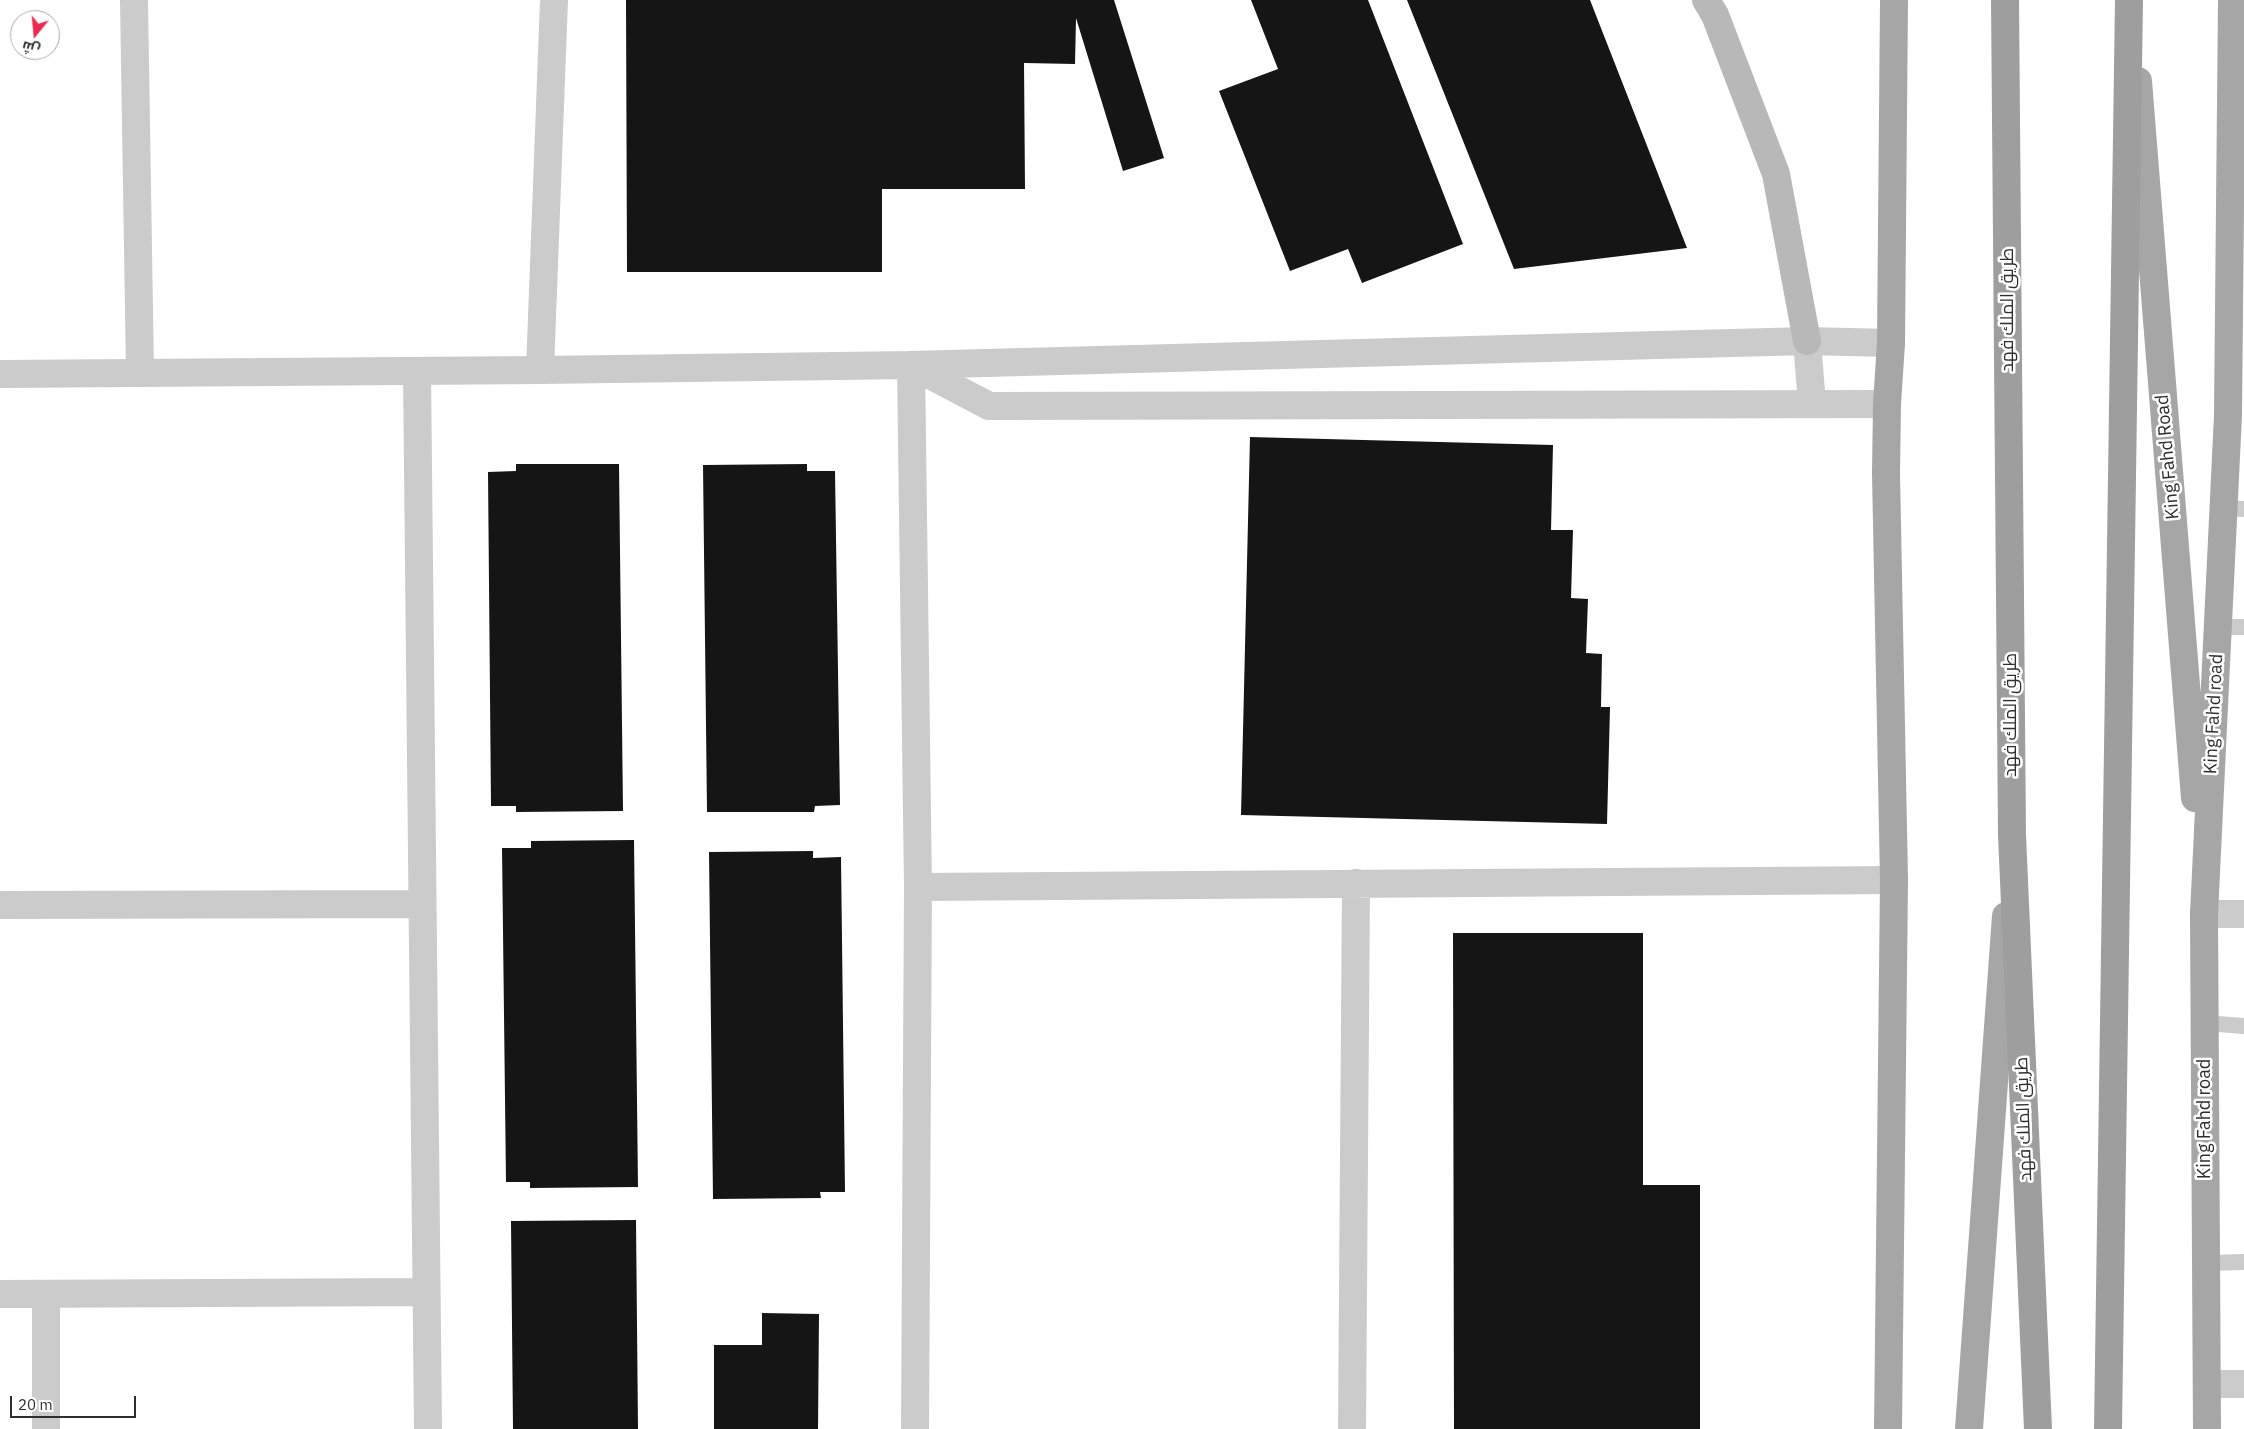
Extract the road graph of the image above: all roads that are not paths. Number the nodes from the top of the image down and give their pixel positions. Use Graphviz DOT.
graph roads {
  1 [pos="134,0"];
  2 [pos="554,0"];
  3 [pos="1706,0"];
  4 [pos="1894,0"];
  5 [pos="2005,0"];
  6 [pos="2130,0"];
  7 [pos="2232,0"];
  8 [pos="2244,247"];
  9 [pos="2229,272"];
  10 [pos="1807,341"];
  11 [pos="1892,343"];
  12 [pos="911,364"];
  13 [pos="540,370"];
  14 [pos="417,371"];
  15 [pos="140,373"];
  16 [pos="0,374"];
  17 [pos="1812,404"];
  18 [pos="1887,404"];
  19 [pos="2236,415"];
  20 [pos="2234,509"];
  21 [pos="2231,627"];
  22 [pos="2012,835"];
  23 [pos="1894,880"];
  24 [pos="1356,884"];
  25 [pos="918,887"];
  26 [pos="422,904"];
  27 [pos="0,905"];
  28 [pos="2204,914"];
  29 [pos="2244,914"];
  30 [pos="2205,1023"];
  31 [pos="2244,1026"];
  32 [pos="2244,1262"];
  33 [pos="2206,1263"];
  34 [pos="426,1292"];
  35 [pos="0,1294"];
  36 [pos="46,1294"];
  37 [pos="2207,1384"];
  38 [pos="2244,1384"];
  39 [pos="46,1429"];
  40 [pos="428,1429"];
  41 [pos="915,1429"];
  42 [pos="1352,1429"];
  43 [pos="1888,1429"];
  44 [pos="1969,1429"];
  45 [pos="2038,1429"];
  46 [pos="2108,1429"];
  47 [pos="2207,1429"];
  1 -- 15 [label="street"];
  2 -- 13 [label="street"];
  3 -- 10 [label="main road"];
  4 -- 11 [label="main road"];
  5 -- 22 [label="highway, طريق الملك فهد"];
  6 -- 28 [label="main road, King Fahd Road"];
  6 -- 46 [label="highway"];
  7 -- 9 [label="main road, King Fahd road"];
  8 -- 9 [label="lane"];
  9 -- 19 [label="main road, King Fahd road"];
  10 -- 11 [label="street"];
  10 -- 12 [label="street"];
  10 -- 17 [label="street"];
  11 -- 18 [label="main road"];
  12 -- 13 [label="street"];
  12 -- 17 [label="street"];
  12 -- 25 [label="street"];
  13 -- 14 [label="street"];
  14 -- 15 [label="street"];
  14 -- 26 [label="street"];
  15 -- 16 [label="street"];
  17 -- 18 [label="street"];
  18 -- 23 [label="main road"];
  19 -- 20 [label="main road, King Fahd road"];
  20 -- 21 [label="main road, King Fahd road"];
  21 -- 28 [label="main road, King Fahd road"];
  22 -- 44 [label="main road"];
  22 -- 45 [label="highway, طريق الملك فهد"];
  23 -- 24 [label="street"];
  23 -- 43 [label="main road"];
  24 -- 25 [label="street"];
  24 -- 42 [label="street"];
  25 -- 41 [label="street"];
  26 -- 27 [label="street"];
  26 -- 34 [label="street"];
  28 -- 29 [label="street"];
  28 -- 30 [label="main road, King Fahd road"];
  30 -- 31 [label="lane"];
  30 -- 33 [label="main road, King Fahd road"];
  32 -- 33 [label="lane"];
  33 -- 37 [label="main road, King Fahd road"];
  34 -- 36 [label="street"];
  34 -- 40 [label="street"];
  35 -- 36 [label="street"];
  36 -- 39 [label="street"];
  37 -- 38 [label="street"];
  37 -- 47 [label="main road, King Fahd road"];
}
